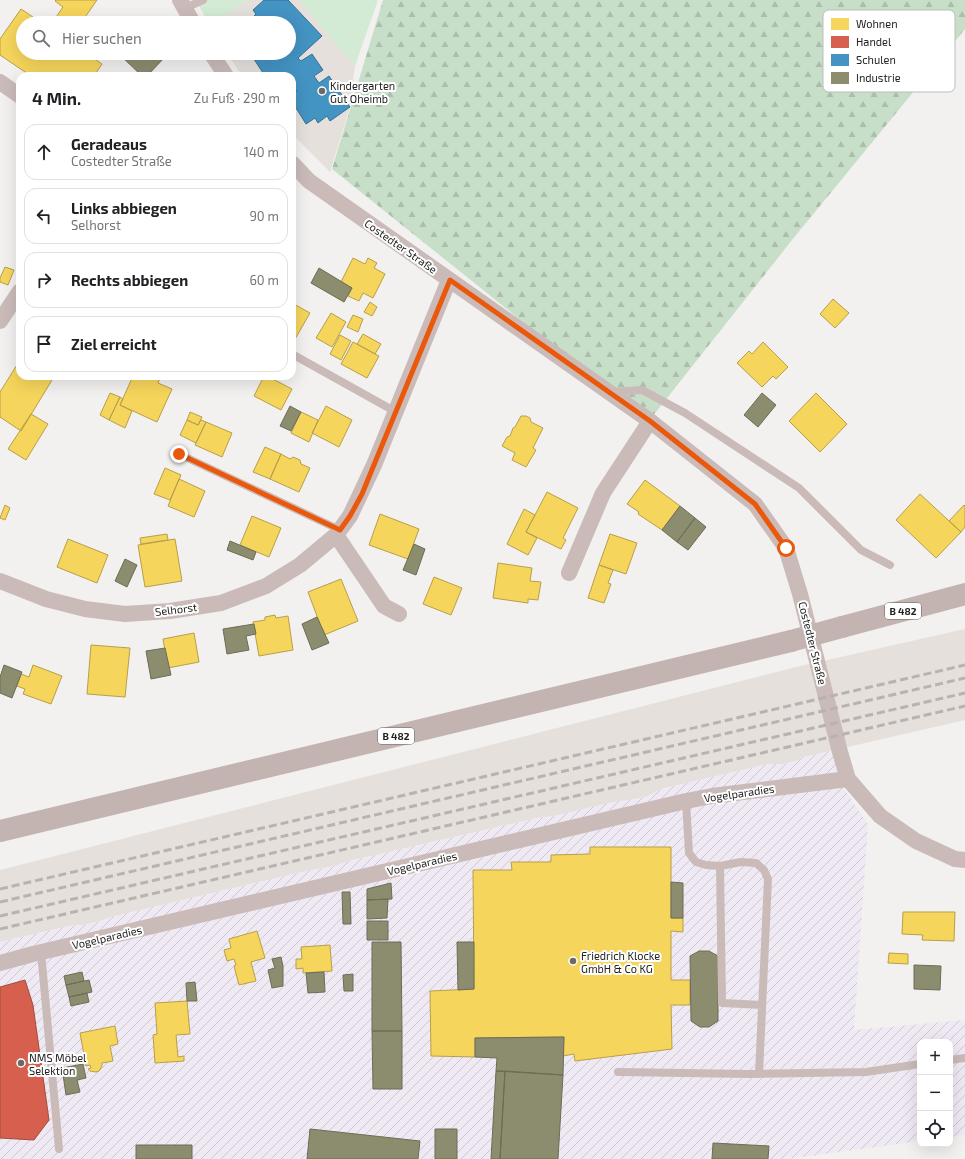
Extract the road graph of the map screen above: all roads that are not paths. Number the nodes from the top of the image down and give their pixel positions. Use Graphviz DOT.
graph roads {
  1 [pos="203,0"];
  2 [pos="182,4"];
  3 [pos="189,16"];
  4 [pos="216,60"];
  5 [pos="224,72"];
  6 [pos="0,82"];
  7 [pos="16,93"];
  8 [pos="296,167"];
  9 [pos="450,280"];
  10 [pos="16,297"];
  11 [pos="0,321"];
  12 [pos="296,356"];
  13 [pos="608,392"];
  14 [pos="396,412"];
  15 [pos="650,421"];
  16 [pos="179,454"];
  17 [pos="338,533"];
  18 [pos="890,565"];
  19 [pos="569,572"];
  20 [pos="0,581"];
  21 [pos="965,594"];
  22 [pos="399,614"];
  23 [pos="848,779"];
  24 [pos="686,801"];
  25 [pos="0,831"];
  26 [pos="965,860"];
  27 [pos="720,866"];
  28 [pos="41,952"];
  29 [pos="0,963"];
  30 [pos="762,1004"];
  31 [pos="965,1058"];
  32 [pos="953,1060"];
  33 [pos="917,1064"];
  34 [pos="618,1072"];
  35 [pos="759,1074"];
  36 [pos="59,1149"];
  1 -- 2 [label="lane"];
  2 -- 3 [label="street"];
  4 -- 5 [label="street"];
  6 -- 7 [label="street"];
  8 -- 9 [label="street, Costedter Straße"];
  9 -- 13 [label="street, Costedter Straße"];
  9 -- 14 [label="street, Selhorst"];
  10 -- 11 [label="street"];
  12 -- 14 [label="lane"];
  13 -- 15 [label="street, Costedter Straße"];
  13 -- 18 [label="lane"];
  14 -- 17 [label="street, Selhorst"];
  15 -- 19 [label="street"];
  15 -- 23 [label="street, Costedter Straße"];
  16 -- 17 [label="lane"];
  17 -- 20 [label="street, Selhorst"];
  17 -- 22 [label="street"];
  21 -- 25 [label="main road, B 482, bridge"];
  23 -- 24 [label="street, Vogelparadies"];
  23 -- 26 [label="street, Costedter Straße"];
  24 -- 27 [label="lane"];
  24 -- 28 [label="street, Vogelparadies"];
  27 -- 30 [label="lane"];
  27 -- 30 [label="lane"];
  28 -- 29 [label="street, Vogelparadies"];
  28 -- 36 [label="lane"];
  30 -- 35 [label="lane"];
  31 -- 32 [label="lane"];
  33 -- 35 [label="lane"];
  34 -- 35 [label="lane"];
}
